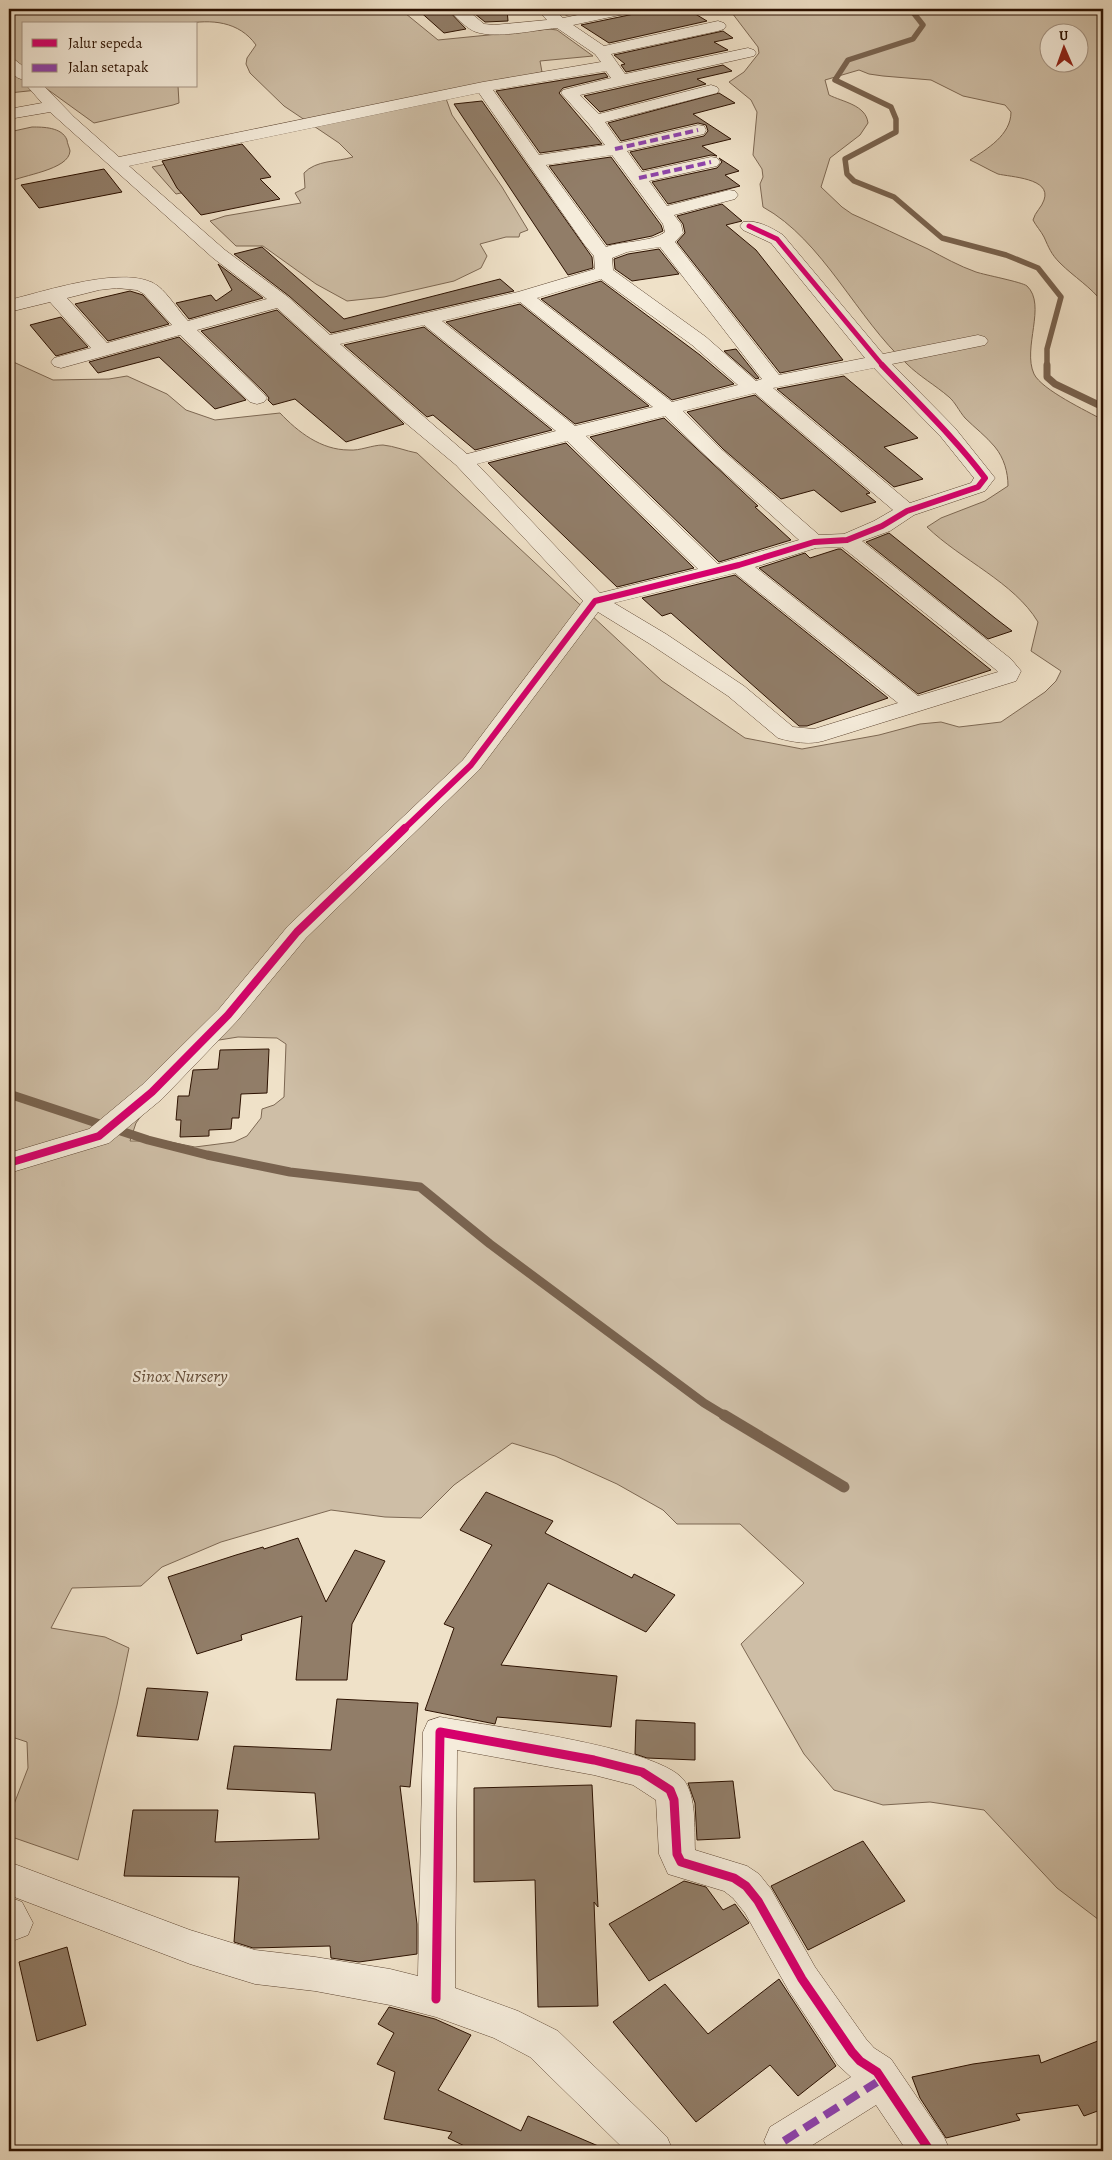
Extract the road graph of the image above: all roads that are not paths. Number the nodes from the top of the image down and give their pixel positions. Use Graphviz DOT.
graph roads {
  1 [pos="456,9"];
  2 [pos="545,9"];
  3 [pos="629,9"];
  4 [pos="560,23"];
  5 [pos="718,26"];
  6 [pos="748,53"];
  7 [pos="606,58"];
  8 [pos="9,63"];
  9 [pos="22,73"];
  10 [pos="553,74"];
  11 [pos="622,80"];
  12 [pos="483,87"];
  13 [pos="37,88"];
  14 [pos="712,90"];
  15 [pos="569,93"];
  16 [pos="54,106"];
  17 [pos="9,114"];
  18 [pos="595,120"];
  19 [pos="698,130"];
  20 [pos="616,149"];
  21 [pos="535,160"];
  22 [pos="711,162"];
  23 [pos="116,163"];
  24 [pos="639,178"];
  25 [pos="729,195"];
  26 [pos="663,212"];
  27 [pos="749,226"];
  28 [pos="665,241"];
  29 [pos="604,264"];
  30 [pos="55,296"];
  31 [pos="523,296"];
  32 [pos="281,301"];
  33 [pos="9,306"];
  34 [pos="428,319"];
  35 [pos="184,328"];
  36 [pos="978,341"];
  37 [pos="325,342"];
  38 [pos="103,350"];
  39 [pos="61,362"];
  40 [pos="879,362"];
  41 [pos="762,386"];
  42 [pos="257,398"];
  43 [pos="669,410"];
  44 [pos="572,434"];
  45 [pos="463,461"];
  46 [pos="907,511"];
  47 [pos="847,540"];
  48 [pos="814,542"];
  49 [pos="739,565"];
  50 [pos="713,571"];
  51 [pos="594,601"];
  52 [pos="916,706"];
  53 [pos="9,1163"];
  54 [pos="9,1878"];
  55 [pos="436,1999"];
  56 [pos="882,2079"];
  57 [pos="784,2141"];
  58 [pos="653,2151"];
  59 [pos="930,2151"];
  1 -- 4 [label="street"];
  2 -- 4 [label="street"];
  3 -- 4 [label="street"];
  4 -- 7 [label="street"];
  5 -- 7 [label="street"];
  6 -- 11 [label="street"];
  7 -- 10 [label="street"];
  7 -- 11 [label="street"];
  8 -- 9 [label="street"];
  10 -- 12 [label="street"];
  10 -- 15 [label="street"];
  11 -- 15 [label="street"];
  12 -- 21 [label="street"];
  12 -- 23 [label="street"];
  13 -- 16 [label="street"];
  14 -- 18 [label="street"];
  15 -- 18 [label="street"];
  16 -- 17 [label="street"];
  16 -- 23 [label="street"];
  18 -- 20 [label="street"];
  19 -- 20 [label="street"];
  20 -- 21 [label="street"];
  20 -- 24 [label="street"];
  21 -- 29 [label="street"];
  22 -- 24 [label="street"];
  23 -- 32 [label="street"];
  24 -- 26 [label="street"];
  25 -- 26 [label="street"];
  26 -- 28 [label="street"];
  27 -- 40 [label="street"];
  28 -- 29 [label="street"];
  28 -- 41 [label="street"];
  29 -- 31 [label="street"];
  29 -- 41 [label="street"];
  30 -- 33 [label="street"];
  30 -- 35 [label="street"];
  30 -- 38 [label="street"];
  31 -- 34 [label="street"];
  31 -- 43 [label="street"];
  32 -- 35 [label="street"];
  32 -- 37 [label="street"];
  34 -- 37 [label="street"];
  34 -- 44 [label="street"];
  35 -- 38 [label="street"];
  35 -- 42 [label="street"];
  36 -- 40 [label="street"];
  37 -- 45 [label="street"];
  38 -- 39 [label="street"];
  40 -- 41 [label="street"];
  40 -- 46 [label="street"];
  41 -- 43 [label="street"];
  41 -- 46 [label="street"];
  43 -- 44 [label="street"];
  43 -- 48 [label="street"];
  44 -- 45 [label="street"];
  44 -- 50 [label="street"];
  45 -- 51 [label="street"];
  46 -- 47 [label="street"];
  47 -- 48 [label="street"];
  47 -- 52 [label="street"];
  48 -- 49 [label="street"];
  49 -- 50 [label="street"];
  49 -- 52 [label="street"];
  50 -- 51 [label="street"];
  51 -- 52 [label="street"];
  51 -- 53 [label="street"];
  54 -- 55 [label="street"];
  55 -- 56 [label="street"];
  55 -- 58 [label="street"];
  56 -- 57 [label="street"];
  56 -- 59 [label="street"];
}
